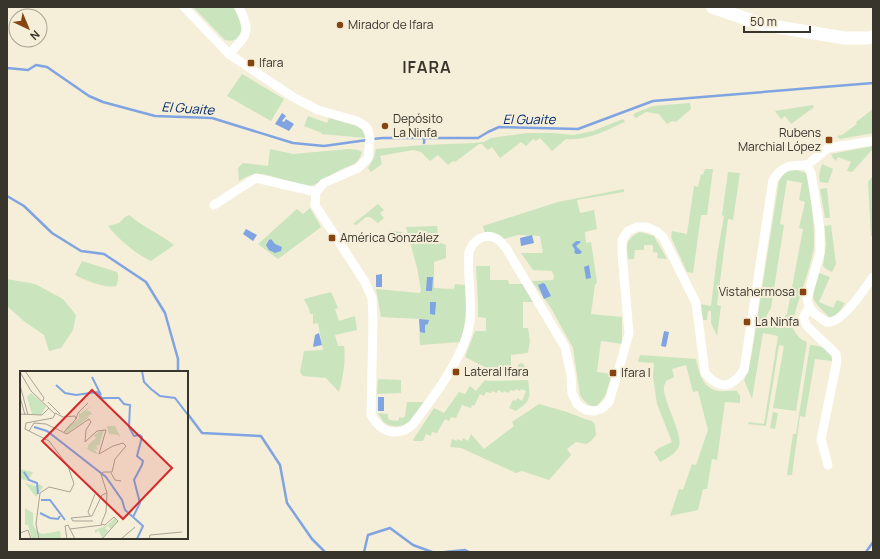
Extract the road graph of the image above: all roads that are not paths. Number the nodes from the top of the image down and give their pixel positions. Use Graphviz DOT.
graph roads {
  1 [pos="184,7"];
  2 [pos="239,7"];
  3 [pos="712,7"];
  4 [pos="873,37"];
  5 [pos="230,54"];
  6 [pos="873,141"];
  7 [pos="807,165"];
  8 [pos="316,192"];
  9 [pos="214,205"];
  10 [pos="873,277"];
  11 [pos="809,307"];
  12 [pos="828,465"];
  1 -- 5 [label="street"];
  2 -- 5 [label="street"];
  3 -- 4 [label="main road"];
  5 -- 8 [label="street"];
  6 -- 7 [label="street"];
  7 -- 8 [label="street"];
  7 -- 11 [label="street"];
  8 -- 9 [label="street"];
  10 -- 11 [label="street"];
  11 -- 12 [label="street"];
}
